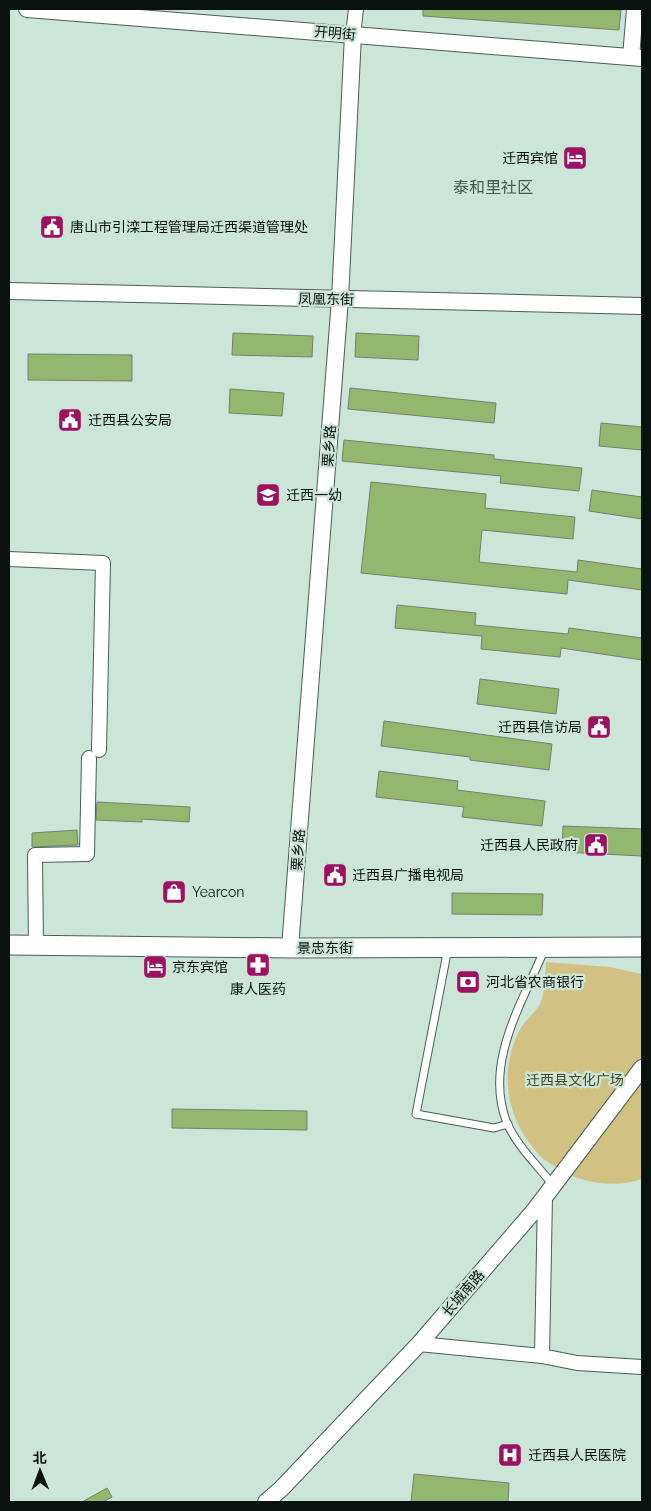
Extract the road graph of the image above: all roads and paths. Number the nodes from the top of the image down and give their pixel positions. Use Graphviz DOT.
graph roads {
  1 [pos="27,9"];
  2 [pos="356,9"];
  3 [pos="635,9"];
  4 [pos="353,35"];
  5 [pos="637,58"];
  6 [pos="9,291"];
  7 [pos="340,299"];
  8 [pos="642,306"];
  9 [pos="9,559"];
  10 [pos="9,945"];
  11 [pos="36,946"];
  12 [pos="642,947"];
  13 [pos="290,948"];
  14 [pos="448,948"];
  15 [pos="546,948"];
  16 [pos="642,1068"];
  17 [pos="508,1124"];
  18 [pos="549,1190"];
  19 [pos="419,1344"];
  20 [pos="542,1356"];
  21 [pos="642,1368"];
  22 [pos="266,1502"];
  1 -- 4 [label="street, 开明街"];
  2 -- 4 [label="street"];
  3 -- 5 [label="street"];
  4 -- 5 [label="street, 开明街"];
  4 -- 7 [label="street, 栗乡路"];
  6 -- 7 [label="street, 凤凰东街"];
  7 -- 8 [label="street, 凤凰东街"];
  7 -- 13 [label="street, 栗乡路"];
  9 -- 11 [label="street"];
  10 -- 11 [label="main road, 景忠东街"];
  11 -- 13 [label="main road, 景忠东街"];
  12 -- 15 [label="main road, 景忠东街"];
  13 -- 14 [label="main road, 景忠东街"];
  14 -- 15 [label="main road, 景忠东街"];
  14 -- 17 [label="lane"];
  15 -- 17 [label="lane"];
  16 -- 18 [label="street, 长城南路"];
  17 -- 18 [label="lane"];
  18 -- 19 [label="street, 长城南路"];
  18 -- 20 [label="street"];
  19 -- 20 [label="street"];
  19 -- 22 [label="street, 长城南路"];
  20 -- 21 [label="street"];
}
